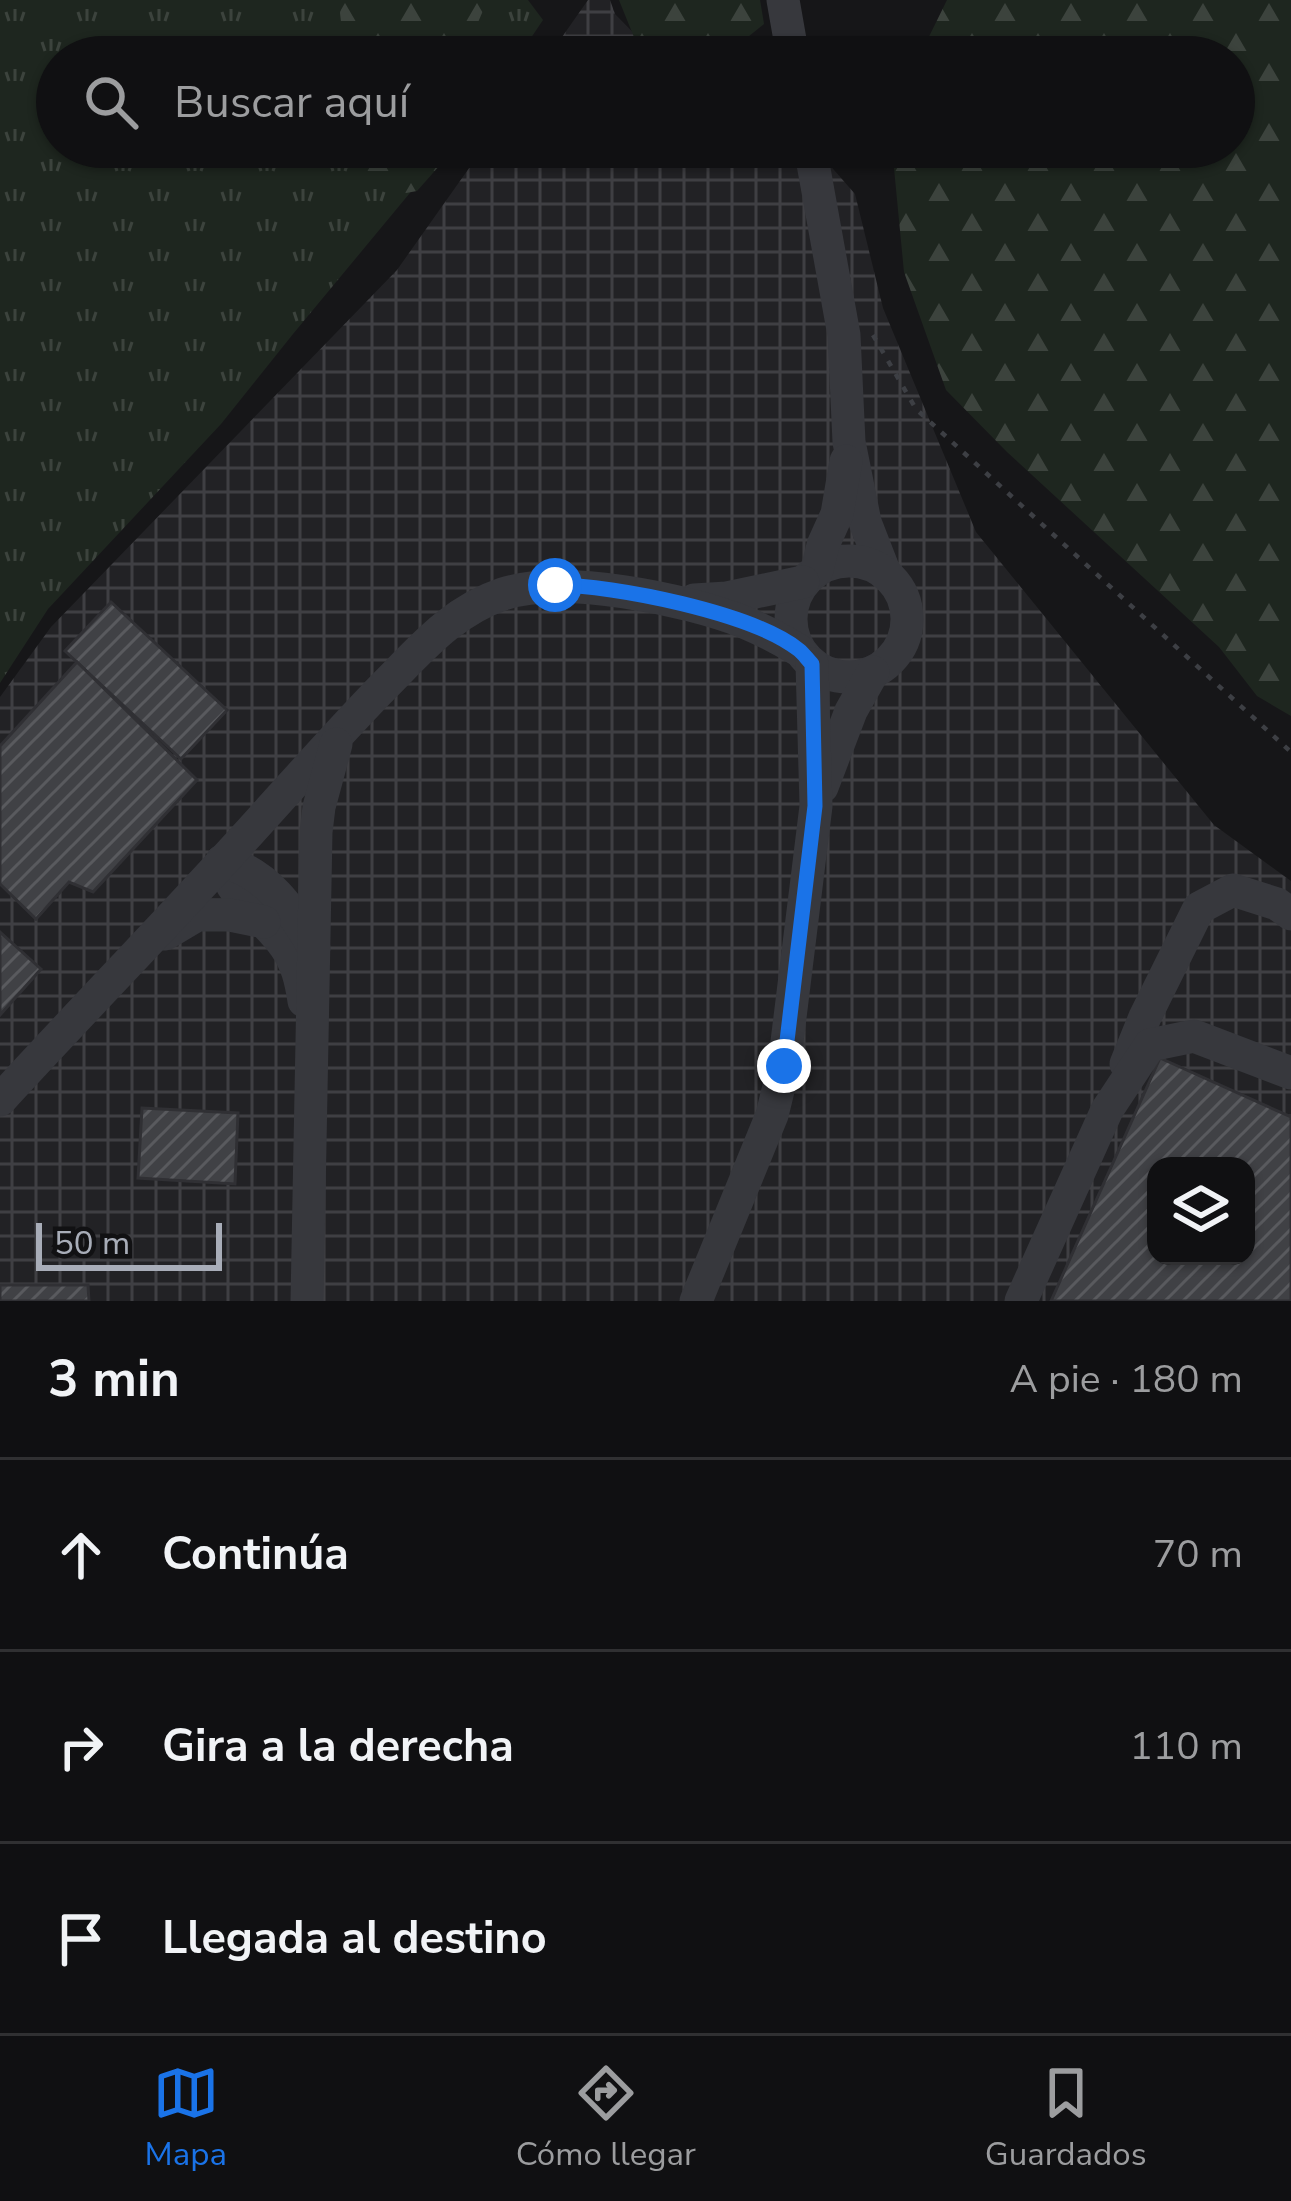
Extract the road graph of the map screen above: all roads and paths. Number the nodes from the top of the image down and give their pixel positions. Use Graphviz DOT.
graph roads {
  1 [pos="783,0"];
  2 [pos="789,36"];
  3 [pos="814,168"];
  4 [pos="873,334"];
  5 [pos="849,442"];
  6 [pos="884,572"];
  7 [pos="810,576"];
  8 [pos="668,601"];
  9 [pos="806,657"];
  10 [pos="873,672"];
  11 [pos="340,731"];
  12 [pos="1291,752"];
  13 [pos="815,806"];
  14 [pos="222,861"];
  15 [pos="1291,914"];
  16 [pos="264,922"];
  17 [pos="315,950"];
  18 [pos="138,951"];
  19 [pos="310,1035"];
  20 [pos="1291,1073"];
  21 [pos="0,1100"];
  22 [pos="1107,1110"];
  23 [pos="307,1301"];
  24 [pos="696,1301"];
  25 [pos="1021,1301"];
  1 -- 2 [label="street"];
  3 -- 5 [label="street"];
  4 -- 12 [label="path"];
  5 -- 6 [label="street"];
  5 -- 7 [label="street"];
  6 -- 7 [label="street"];
  6 -- 10 [label="street"];
  7 -- 8 [label="street"];
  7 -- 9 [label="street"];
  8 -- 9 [label="street"];
  8 -- 11 [label="street"];
  9 -- 10 [label="street"];
  9 -- 13 [label="street"];
  10 -- 13 [label="street"];
  11 -- 14 [label="street"];
  11 -- 17 [label="street"];
  13 -- 24 [label="street"];
  14 -- 16 [label="street"];
  14 -- 17 [label="street"];
  14 -- 18 [label="street"];
  15 -- 22 [label="street"];
  16 -- 18 [label="street"];
  16 -- 19 [label="street"];
  17 -- 19 [label="street"];
  18 -- 21 [label="street"];
  19 -- 23 [label="street"];
  20 -- 22 [label="street"];
  22 -- 25 [label="street"];
}
